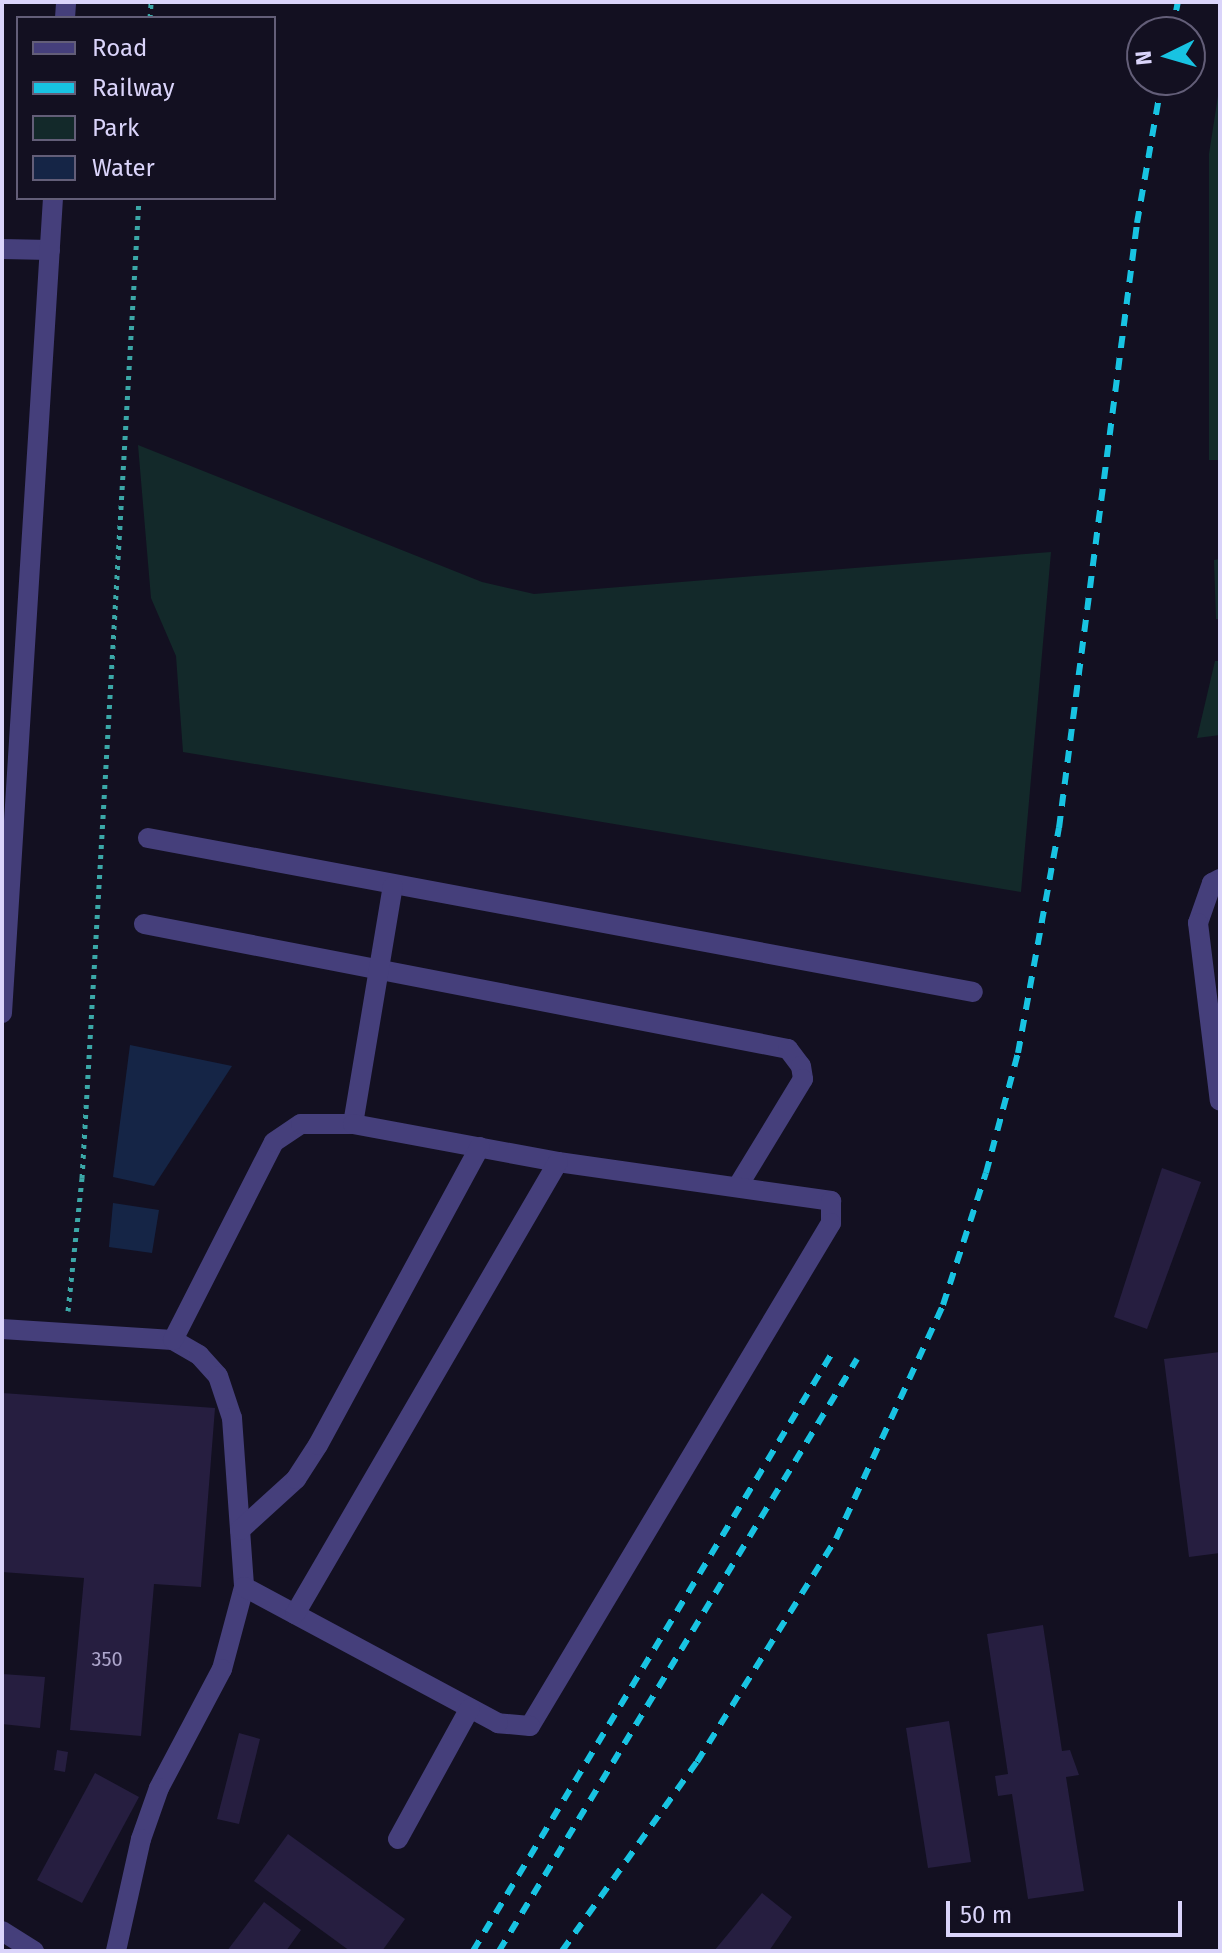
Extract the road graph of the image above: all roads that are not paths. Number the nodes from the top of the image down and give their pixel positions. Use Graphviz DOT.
graph roads {
  1 [pos="53,200"];
  2 [pos="2,249"];
  3 [pos="50,250"];
  4 [pos="148,838"];
  5 [pos="1220,879"];
  6 [pos="393,886"];
  7 [pos="144,924"];
  8 [pos="383,970"];
  9 [pos="973,992"];
  10 [pos="2,1013"];
  11 [pos="1220,1101"];
  12 [pos="353,1124"];
  13 [pos="480,1147"];
  14 [pos="558,1162"];
  15 [pos="738,1186"];
  16 [pos="2,1329"];
  17 [pos="173,1340"];
  18 [pos="240,1530"];
  19 [pos="244,1587"];
  20 [pos="295,1614"];
  21 [pos="470,1708"];
  22 [pos="398,1839"];
  23 [pos="2,1931"];
  24 [pos="34,1951"];
  25 [pos="116,1951"];
  1 -- 3 [label="lane"];
  2 -- 3 [label="lane"];
  3 -- 10 [label="lane"];
  4 -- 6 [label="lane"];
  5 -- 11 [label="lane"];
  6 -- 8 [label="lane"];
  6 -- 9 [label="lane"];
  7 -- 8 [label="lane"];
  8 -- 12 [label="lane"];
  8 -- 15 [label="lane"];
  12 -- 13 [label="lane"];
  12 -- 17 [label="lane"];
  13 -- 14 [label="lane"];
  13 -- 18 [label="lane"];
  14 -- 15 [label="lane"];
  14 -- 20 [label="lane"];
  15 -- 21 [label="lane"];
  16 -- 17 [label="lane"];
  17 -- 18 [label="lane"];
  18 -- 19 [label="lane"];
  19 -- 20 [label="lane"];
  19 -- 25 [label="lane"];
  20 -- 21 [label="lane"];
  21 -- 22 [label="lane"];
  23 -- 24 [label="lane"];
}
